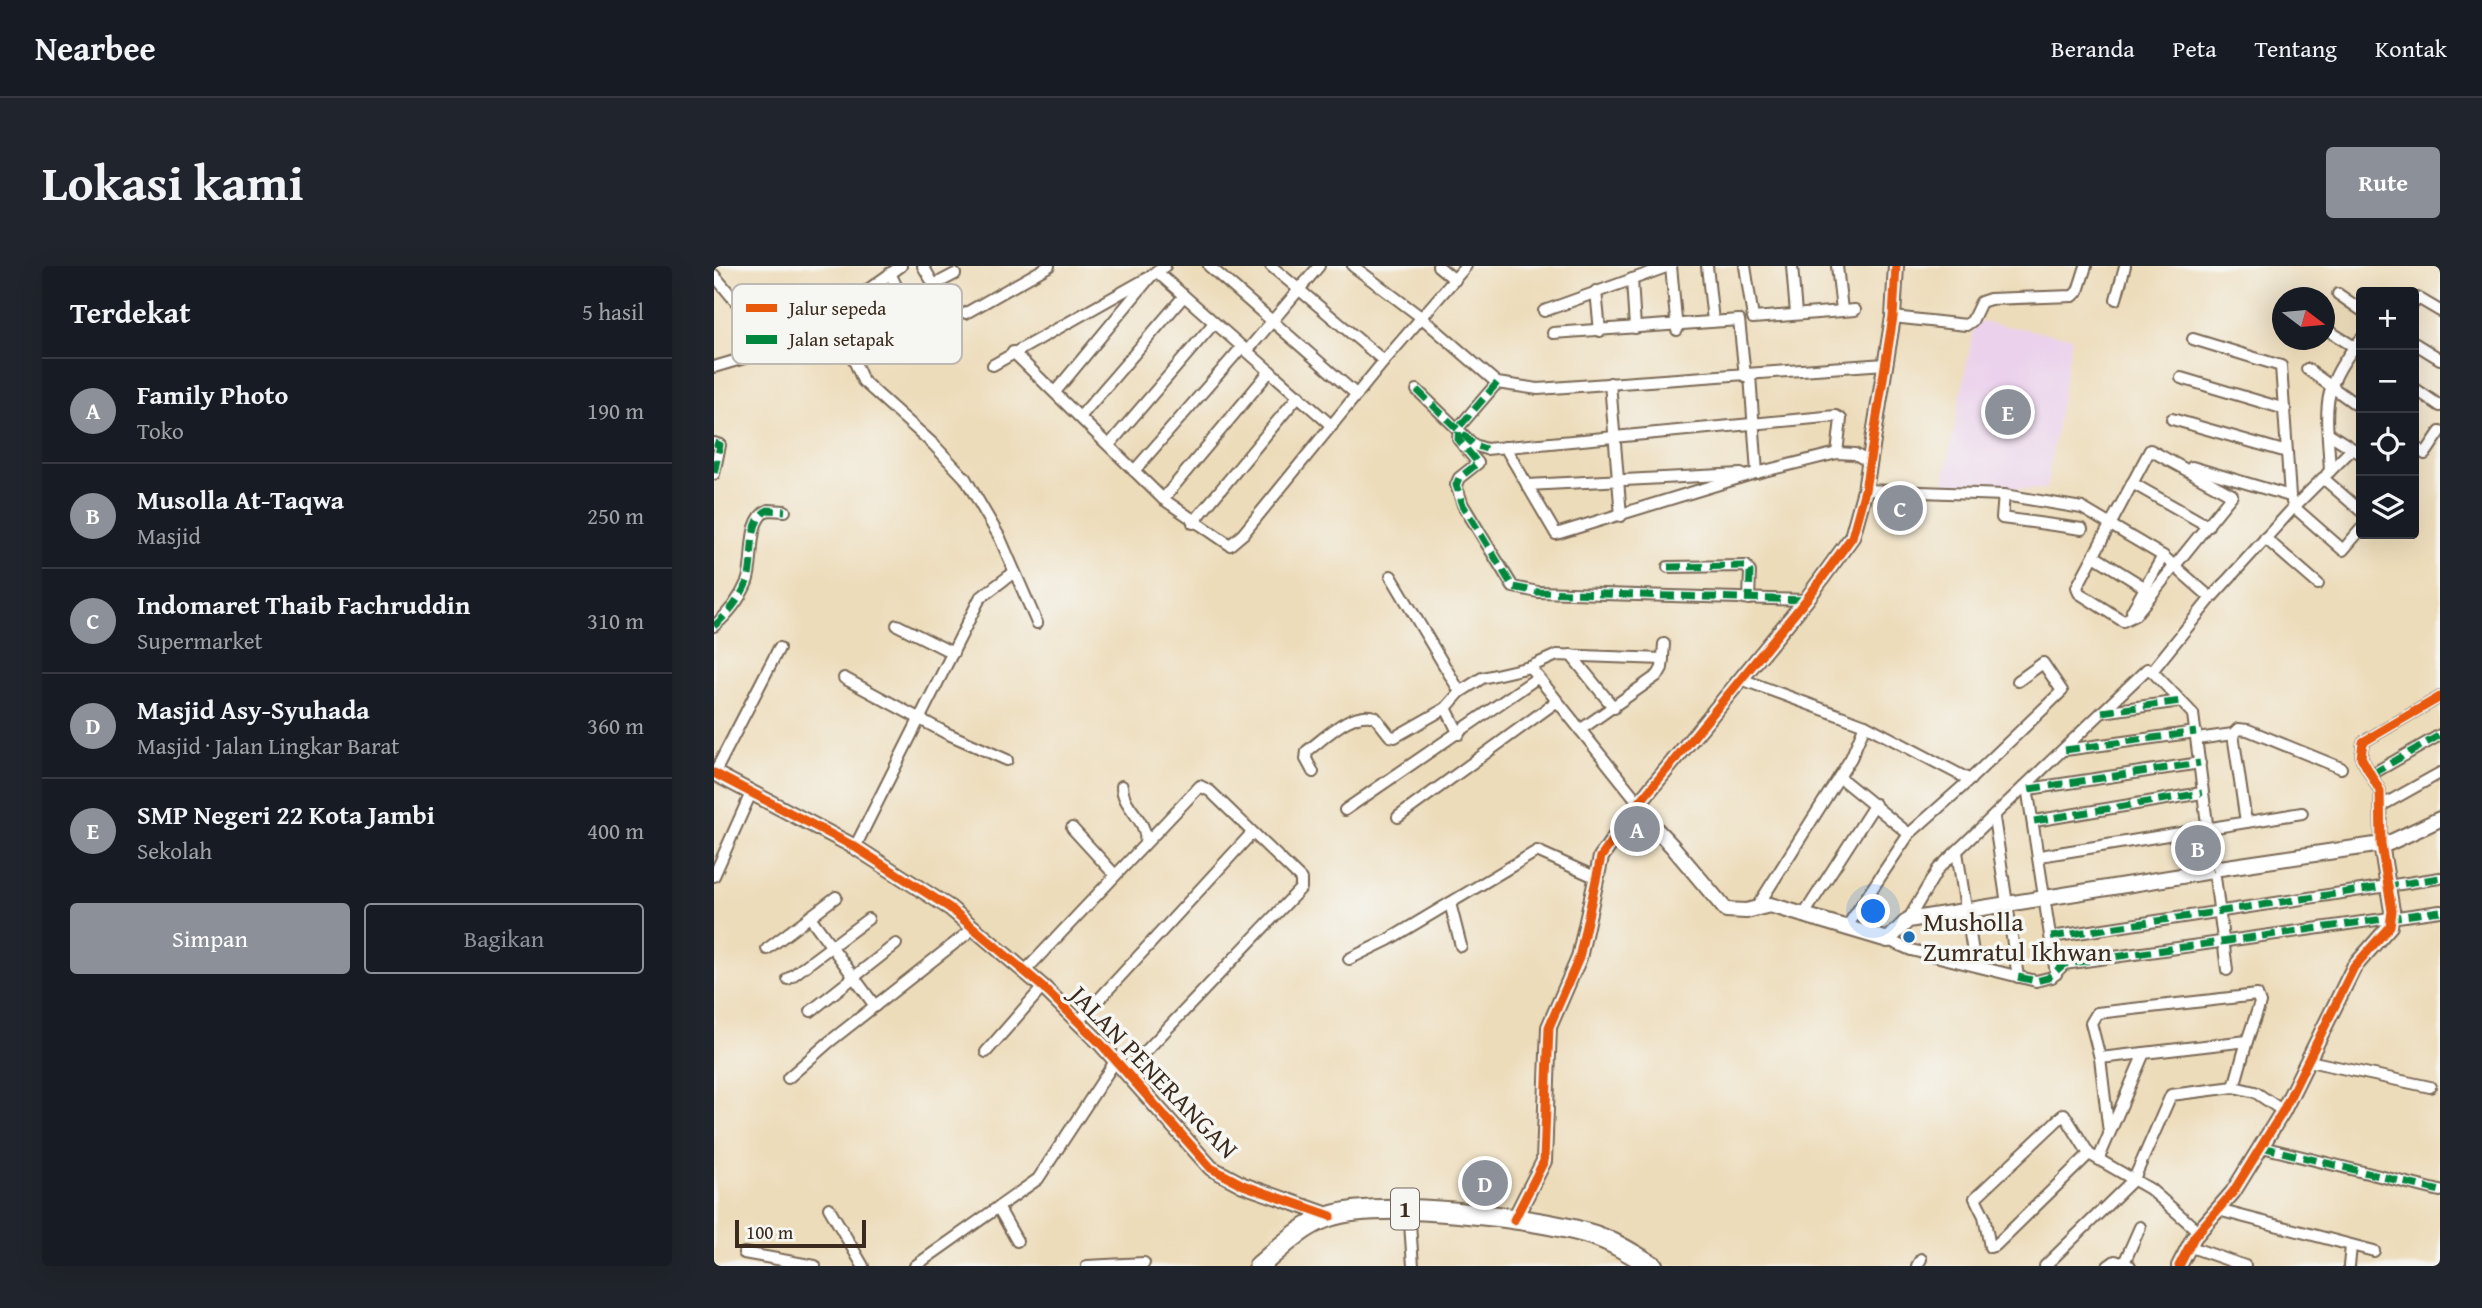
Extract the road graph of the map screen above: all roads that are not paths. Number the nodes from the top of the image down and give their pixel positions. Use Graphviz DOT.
graph roads {
  1 [pos="901,266"];
  2 [pos="923,266"];
  3 [pos="1049,266"];
  4 [pos="1209,266"];
  5 [pos="1271,266"];
  6 [pos="1319,266"];
  7 [pos="1353,266"];
  8 [pos="1438,266"];
  9 [pos="1466,266"];
  10 [pos="1670,266"];
  11 [pos="1707,266"];
  12 [pos="1745,266"];
  13 [pos="1792,266"];
  14 [pos="1837,266"];
  15 [pos="1896,266"];
  16 [pos="2086,266"];
  17 [pos="2125,266"];
  18 [pos="1158,271"];
  19 [pos="890,273"];
  20 [pos="955,274"];
  21 [pos="714,275"];
  22 [pos="1455,279"];
  23 [pos="1632,279"];
  24 [pos="875,284"];
  25 [pos="895,284"];
  26 [pos="933,284"];
  27 [pos="936,284"];
  28 [pos="1298,289"];
  29 [pos="1596,291"];
  30 [pos="2338,294"];
  31 [pos="1184,296"];
  32 [pos="732,297"];
  33 [pos="2116,299"];
  34 [pos="2419,299"];
  35 [pos="2356,307"];
  36 [pos="1842,310"];
  37 [pos="1855,310"];
  38 [pos="1544,311"];
  39 [pos="2440,311"];
  40 [pos="966,313"];
  41 [pos="1796,314"];
  42 [pos="1421,317"];
  43 [pos="1893,317"];
  44 [pos="1273,320"];
  45 [pos="1713,321"];
  46 [pos="1214,323"];
  47 [pos="1677,327"];
  48 [pos="1635,328"];
  49 [pos="1600,331"];
  50 [pos="1553,333"];
  51 [pos="2335,333"];
  52 [pos="2193,339"];
  53 [pos="2356,344"];
  54 [pos="2419,346"];
  55 [pos="1244,349"];
  56 [pos="2356,350"];
  57 [pos="1013,352"];
  58 [pos="2440,359"];
  59 [pos="1384,361"];
  60 [pos="732,362"];
  61 [pos="856,364"];
  62 [pos="1885,364"];
  63 [pos="993,365"];
  64 [pos="714,367"];
  65 [pos="2306,369"];
  66 [pos="1270,371"];
  67 [pos="1747,375"];
  68 [pos="2182,378"];
  69 [pos="1497,383"];
  70 [pos="1610,383"];
  71 [pos="2330,386"];
  72 [pos="1417,390"];
  73 [pos="2419,391"];
  74 [pos="1055,392"];
  75 [pos="1299,395"];
  76 [pos="1357,395"];
  77 [pos="2356,404"];
  78 [pos="2440,406"];
  79 [pos="2285,409"];
  80 [pos="1080,418"];
  81 [pos="2172,419"];
  82 [pos="1753,422"];
  83 [pos="1332,426"];
  84 [pos="1459,427"];
  85 [pos="2440,432"];
  86 [pos="2328,433"];
  87 [pos="1613,436"];
  88 [pos="714,443"];
  89 [pos="1109,445"];
  90 [pos="1505,447"];
  91 [pos="2356,450"];
  92 [pos="2419,450"];
  93 [pos="2287,452"];
  94 [pos="2356,452"];
  95 [pos="1837,453"];
  96 [pos="2173,461"];
  97 [pos="1869,462"];
  98 [pos="1134,471"];
  99 [pos="1754,473"];
  100 [pos="714,474"];
  101 [pos="2327,474"];
  102 [pos="1618,479"];
  103 [pos="2132,483"];
  104 [pos="1527,485"];
  105 [pos="1865,490"];
  106 [pos="2004,495"];
  107 [pos="1163,499"];
  108 [pos="2292,501"];
  109 [pos="2356,506"];
  110 [pos="785,511"];
  111 [pos="2091,513"];
  112 [pos="1621,516"];
  113 [pos="1194,523"];
  114 [pos="2110,524"];
  115 [pos="2208,526"];
  116 [pos="2356,535"];
  117 [pos="2265,538"];
  118 [pos="2094,556"];
  119 [pos="2163,556"];
  120 [pos="2177,566"];
  121 [pos="1668,567"];
  122 [pos="1013,573"];
  123 [pos="1391,576"];
  124 [pos="2318,584"];
  125 [pos="2144,587"];
  126 [pos="2211,598"];
  127 [pos="1749,599"];
  128 [pos="1806,600"];
  129 [pos="2127,621"];
  130 [pos="1037,623"];
  131 [pos="897,625"];
  132 [pos="714,626"];
  133 [pos="1664,644"];
  134 [pos="779,649"];
  135 [pos="953,653"];
  136 [pos="1571,656"];
  137 [pos="1663,659"];
  138 [pos="1530,667"];
  139 [pos="2152,671"];
  140 [pos="844,678"];
  141 [pos="1537,678"];
  142 [pos="1741,679"];
  143 [pos="2018,681"];
  144 [pos="1460,692"];
  145 [pos="2440,696"];
  146 [pos="2181,701"];
  147 [pos="1556,702"];
  148 [pos="1446,708"];
  149 [pos="1614,708"];
  150 [pos="2102,712"];
  151 [pos="921,719"];
  152 [pos="1865,724"];
  153 [pos="1580,730"];
  154 [pos="1459,734"];
  155 [pos="2233,734"];
  156 [pos="2440,735"];
  157 [pos="2197,736"];
  158 [pos="2065,750"];
  159 [pos="1007,760"];
  160 [pos="2200,763"];
  161 [pos="2341,768"];
  162 [pos="1313,772"];
  163 [pos="2440,773"];
  164 [pos="714,774"];
  165 [pos="2372,774"];
  166 [pos="1839,777"];
  167 [pos="1970,780"];
  168 [pos="1122,786"];
  169 [pos="2028,788"];
  170 [pos="751,793"];
  171 [pos="2203,793"];
  172 [pos="1875,804"];
  173 [pos="1638,806"];
  174 [pos="2381,806"];
  175 [pos="1345,810"];
  176 [pos="2302,813"];
  177 [pos="1398,817"];
  178 [pos="1994,818"];
  179 [pos="2034,821"];
  180 [pos="2246,822"];
  181 [pos="2438,824"];
  182 [pos="1072,828"];
  183 [pos="2207,828"];
  184 [pos="1251,833"];
  185 [pos="1909,834"];
  186 [pos="1145,843"];
  187 [pos="2381,844"];
  188 [pos="855,847"];
  189 [pos="1957,852"];
  190 [pos="2040,856"];
  191 [pos="2213,870"];
  192 [pos="1115,875"];
  193 [pos="714,876"];
  194 [pos="1595,877"];
  195 [pos="2440,878"];
  196 [pos="2387,886"];
  197 [pos="836,897"];
  198 [pos="2046,897"];
  199 [pos="1450,903"];
  200 [pos="2007,904"];
  201 [pos="1757,907"];
  202 [pos="1967,909"];
  203 [pos="2440,911"];
  204 [pos="2220,912"];
  205 [pos="1803,916"];
  206 [pos="810,917"];
  207 [pos="868,919"];
  208 [pos="2391,919"];
  209 [pos="1908,920"];
  210 [pos="974,928"];
  211 [pos="1846,928"];
  212 [pos="2052,937"];
  213 [pos="1888,940"];
  214 [pos="2224,942"];
  215 [pos="896,943"];
  216 [pos="1461,946"];
  217 [pos="831,947"];
  218 [pos="767,949"];
  219 [pos="1349,959"];
  220 [pos="1975,965"];
  221 [pos="2227,970"];
  222 [pos="1025,971"];
  223 [pos="2056,974"];
  224 [pos="853,976"];
  225 [pos="2018,977"];
  226 [pos="788,979"];
  227 [pos="1043,987"];
  228 [pos="875,1006"];
  229 [pos="811,1011"];
  230 [pos="1079,1021"];
  231 [pos="2247,1041"];
  232 [pos="986,1052"];
  233 [pos="2144,1053"];
  234 [pos="2099,1058"];
  235 [pos="1116,1060"];
  236 [pos="2309,1061"];
  237 [pos="1127,1071"];
  238 [pos="788,1078"];
  239 [pos="2234,1087"];
  240 [pos="2430,1087"];
  241 [pos="2283,1111"];
  242 [pos="2109,1135"];
  243 [pos="2262,1147"];
  244 [pos="2094,1156"];
  245 [pos="2134,1179"];
  246 [pos="2440,1191"];
  247 [pos="998,1207"];
  248 [pos="829,1208"];
  249 [pos="1409,1209"];
  250 [pos="2218,1210"];
  251 [pos="1331,1216"];
  252 [pos="1514,1220"];
  253 [pos="2140,1227"];
  254 [pos="1566,1230"];
  255 [pos="2198,1231"];
  256 [pos="1017,1241"];
  257 [pos="2188,1246"];
  258 [pos="2351,1246"];
  259 [pos="2374,1251"];
  260 [pos="744,1254"];
  261 [pos="1136,1264"];
  262 [pos="2127,1265"];
  263 [pos="816,1266"];
  264 [pos="863,1266"];
  265 [pos="915,1266"];
  266 [pos="1087,1266"];
  267 [pos="1259,1266"];
  268 [pos="1413,1266"];
  269 [pos="1628,1266"];
  270 [pos="1653,1266"];
  271 [pos="2045,1266"];
  272 [pos="2108,1266"];
  273 [pos="2179,1266"];
  274 [pos="2245,1266"];
  275 [pos="2349,1266"];
  1 -- 19 [label="street"];
  2 -- 26 [label="street"];
  3 -- 40 [label="street"];
  4 -- 44 [label="street"];
  5 -- 28 [label="street"];
  6 -- 28 [label="street"];
  7 -- 42 [label="street"];
  8 -- 22 [label="street"];
  9 -- 22 [label="street"];
  10 -- 23 [label="street"];
  10 -- 47 [label="street"];
  11 -- 45 [label="street"];
  12 -- 41 [label="street"];
  13 -- 41 [label="street"];
  14 -- 36 [label="street"];
  15 -- 43 [label="street"];
  16 -- 43 [label="street"];
  17 -- 33 [label="street"];
  18 -- 31 [label="street"];
  18 -- 57 [label="street"];
  18 -- 74 [label="street"];
  19 -- 24 [label="street"];
  19 -- 25 [label="street"];
  20 -- 27 [label="street"];
  21 -- 32 [label="street"];
  22 -- 42 [label="street"];
  23 -- 29 [label="street"];
  23 -- 48 [label="street"];
  28 -- 44 [label="street"];
  28 -- 59 [label="street"];
  29 -- 38 [label="street"];
  29 -- 49 [label="street"];
  30 -- 35 [label="street"];
  31 -- 46 [label="street"];
  31 -- 80 [label="street"];
  34 -- 39 [label="street"];
  36 -- 37 [label="street"];
  36 -- 41 [label="street"];
  42 -- 59 [label="street"];
  42 -- 69 [label="street"];
  43 -- 62 [label="street"];
  44 -- 55 [label="street"];
  44 -- 76 [label="street"];
  45 -- 47 [label="street"];
  45 -- 67 [label="street"];
  46 -- 55 [label="street"];
  46 -- 89 [label="street"];
  47 -- 48 [label="street"];
  48 -- 49 [label="street"];
  49 -- 50 [label="street"];
  51 -- 53 [label="street"];
  52 -- 79 [label="street"];
  54 -- 58 [label="street"];
  55 -- 66 [label="street"];
  55 -- 98 [label="street"];
  56 -- 71 [label="street"];
  57 -- 63 [label="street"];
  57 -- 74 [label="street"];
  59 -- 76 [label="street"];
  60 -- 64 [label="street"];
  61 -- 122 [label="street"];
  62 -- 67 [label="street"];
  62 -- 97 [label="street"];
  65 -- 71 [label="street"];
  66 -- 75 [label="street"];
  66 -- 107 [label="street"];
  67 -- 70 [label="street"];
  67 -- 82 [label="street"];
  68 -- 79 [label="street"];
  69 -- 70 [label="street"];
  69 -- 84 [label="street"];
  70 -- 87 [label="street"];
  71 -- 77 [label="street"];
  71 -- 86 [label="street"];
  72 -- 84 [label="street"];
  73 -- 78 [label="street"];
  74 -- 80 [label="street"];
  75 -- 83 [label="street"];
  75 -- 113 [label="street"];
  76 -- 83 [label="street"];
  79 -- 93 [label="street"];
  80 -- 89 [label="street"];
  81 -- 93 [label="street"];
  82 -- 87 [label="street"];
  82 -- 95 [label="street"];
  82 -- 99 [label="street"];
  83 -- 113 [label="street"];
  84 -- 90 [label="street"];
  84 -- 127 [label="street"];
  85 -- 92 [label="street"];
  86 -- 91 [label="street"];
  86 -- 101 [label="street"];
  87 -- 90 [label="street"];
  87 -- 102 [label="street"];
  88 -- 100 [label="street"];
  89 -- 98 [label="street"];
  90 -- 104 [label="street"];
  93 -- 108 [label="street"];
  94 -- 101 [label="street"];
  95 -- 97 [label="street"];
  95 -- 99 [label="street"];
  96 -- 103 [label="street"];
  96 -- 108 [label="street"];
  96 -- 115 [label="street"];
  97 -- 105 [label="street"];
  98 -- 107 [label="street"];
  99 -- 102 [label="street"];
  99 -- 112 [label="street"];
  101 -- 108 [label="street"];
  101 -- 109 [label="street"];
  102 -- 104 [label="street"];
  102 -- 112 [label="street"];
  103 -- 114 [label="street"];
  103 -- 115 [label="street"];
  104 -- 112 [label="street"];
  105 -- 106 [label="street"];
  105 -- 128 [label="street"];
  106 -- 111 [label="street"];
  106 -- 111 [label="street"];
  107 -- 113 [label="street"];
  108 -- 116 [label="street"];
  108 -- 117 [label="street"];
  110 -- 132 [label="street"];
  111 -- 114 [label="street"];
  114 -- 118 [label="street"];
  114 -- 119 [label="street"];
  115 -- 120 [label="street"];
  117 -- 124 [label="street"];
  117 -- 126 [label="street"];
  118 -- 125 [label="street"];
  118 -- 129 [label="street"];
  119 -- 120 [label="street"];
  119 -- 125 [label="street"];
  120 -- 126 [label="street"];
  120 -- 129 [label="street"];
  121 -- 127 [label="street"];
  122 -- 130 [label="street"];
  122 -- 135 [label="street"];
  123 -- 144 [label="street"];
  125 -- 129 [label="street"];
  126 -- 139 [label="street"];
  127 -- 128 [label="street"];
  128 -- 142 [label="street"];
  131 -- 135 [label="street"];
  133 -- 137 [label="street"];
  134 -- 164 [label="street"];
  135 -- 151 [label="street"];
  136 -- 137 [label="street"];
  136 -- 138 [label="street"];
  136 -- 149 [label="street"];
  137 -- 149 [label="street"];
  138 -- 141 [label="street"];
  138 -- 144 [label="street"];
  139 -- 146 [label="street"];
  139 -- 150 [label="street"];
  140 -- 151 [label="street"];
  141 -- 147 [label="street"];
  141 -- 154 [label="street"];
  142 -- 152 [label="street"];
  142 -- 173 [label="street"];
  143 -- 167 [label="street"];
  144 -- 148 [label="street"];
  145 -- 165 [label="street"];
  146 -- 150 [label="street"];
  146 -- 157 [label="street"];
  147 -- 153 [label="street"];
  147 -- 177 [label="street"];
  148 -- 154 [label="street"];
  148 -- 162 [label="street"];
  149 -- 153 [label="street"];
  150 -- 158 [label="street"];
  151 -- 159 [label="street"];
  151 -- 188 [label="street"];
  152 -- 166 [label="street"];
  152 -- 167 [label="street"];
  153 -- 173 [label="street"];
  154 -- 175 [label="street"];
  155 -- 157 [label="street"];
  155 -- 161 [label="street"];
  155 -- 180 [label="street"];
  156 -- 165 [label="street"];
  157 -- 158 [label="street"];
  157 -- 160 [label="street"];
  158 -- 169 [label="street"];
  160 -- 169 [label="street"];
  160 -- 171 [label="street"];
  163 -- 174 [label="street"];
  164 -- 170 [label="street, JALAN PENERANGAN"];
  165 -- 174 [label="street"];
  166 -- 172 [label="street"];
  166 -- 201 [label="street"];
  167 -- 185 [label="street"];
  168 -- 186 [label="street"];
  169 -- 178 [label="street"];
  169 -- 179 [label="street"];
  170 -- 188 [label="street, JALAN PENERANGAN"];
  170 -- 193 [label="street"];
  171 -- 179 [label="street"];
  171 -- 183 [label="street"];
  172 -- 185 [label="street"];
  172 -- 205 [label="street"];
  173 -- 194 [label="street"];
  173 -- 201 [label="street"];
  174 -- 187 [label="street"];
  176 -- 180 [label="street"];
  178 -- 189 [label="street"];
  178 -- 200 [label="street"];
  179 -- 190 [label="street"];
  180 -- 183 [label="street"];
  181 -- 187 [label="street"];
  182 -- 192 [label="street"];
  183 -- 190 [label="street"];
  183 -- 191 [label="street"];
  184 -- 186 [label="street"];
  184 -- 230 [label="street"];
  184 -- 237 [label="street"];
  185 -- 211 [label="street"];
  186 -- 192 [label="street"];
  187 -- 191 [label="street"];
  187 -- 196 [label="street"];
  188 -- 210 [label="street, JALAN PENERANGAN"];
  189 -- 202 [label="street"];
  189 -- 209 [label="street"];
  190 -- 198 [label="street"];
  191 -- 198 [label="street"];
  191 -- 204 [label="street"];
  192 -- 222 [label="street"];
  194 -- 199 [label="street"];
  194 -- 252 [label="street"];
  195 -- 196 [label="street"];
  196 -- 204 [label="street"];
  196 -- 208 [label="street"];
  197 -- 206 [label="street"];
  198 -- 200 [label="street"];
  198 -- 212 [label="street"];
  199 -- 216 [label="street"];
  199 -- 219 [label="street"];
  200 -- 202 [label="street"];
  200 -- 225 [label="street"];
  201 -- 205 [label="street"];
  202 -- 209 [label="street"];
  202 -- 220 [label="street"];
  203 -- 208 [label="street"];
  204 -- 212 [label="street"];
  204 -- 214 [label="street"];
  205 -- 211 [label="street"];
  206 -- 217 [label="street"];
  206 -- 218 [label="street"];
  207 -- 217 [label="street"];
  208 -- 214 [label="street"];
  208 -- 236 [label="street"];
  209 -- 213 [label="street"];
  210 -- 222 [label="street, JALAN PENERANGAN"];
  210 -- 228 [label="street"];
  211 -- 213 [label="street"];
  212 -- 223 [label="street"];
  213 -- 220 [label="street"];
  214 -- 221 [label="street"];
  214 -- 223 [label="street"];
  215 -- 224 [label="street"];
  217 -- 224 [label="street"];
  217 -- 226 [label="street"];
  220 -- 225 [label="street"];
  222 -- 227 [label="street, JALAN PENERANGAN"];
  223 -- 225 [label="street"];
  224 -- 228 [label="street"];
  224 -- 229 [label="street"];
  227 -- 230 [label="street, JALAN PENERANGAN"];
  227 -- 232 [label="street"];
  228 -- 238 [label="street"];
  230 -- 235 [label="street, JALAN PENERANGAN"];
  231 -- 233 [label="street"];
  231 -- 234 [label="street"];
  231 -- 239 [label="street"];
  233 -- 234 [label="street"];
  233 -- 242 [label="street"];
  234 -- 242 [label="street"];
  235 -- 237 [label="street, JALAN PENERANGAN"];
  235 -- 247 [label="street"];
  236 -- 240 [label="street"];
  236 -- 241 [label="street"];
  237 -- 251 [label="street, JALAN PENERANGAN"];
  239 -- 241 [label="street"];
  239 -- 245 [label="street"];
  241 -- 243 [label="street"];
  242 -- 244 [label="street"];
  243 -- 246 [label="street"];
  243 -- 250 [label="street"];
  244 -- 244 [label="street"];
  244 -- 245 [label="street"];
  245 -- 255 [label="street"];
  245 -- 271 [label="street"];
  247 -- 256 [label="street"];
  247 -- 265 [label="street"];
  248 -- 264 [label="street"];
  249 -- 251 [label="highway, 1"];
  249 -- 252 [label="highway, 1"];
  249 -- 268 [label="street"];
  250 -- 255 [label="street"];
  250 -- 258 [label="street"];
  251 -- 267 [label="highway, 1"];
  252 -- 254 [label="highway, 1"];
  253 -- 262 [label="street"];
  254 -- 269 [label="highway, 1"];
  254 -- 270 [label="highway, 1"];
  255 -- 257 [label="street"];
  257 -- 273 [label="street"];
  257 -- 274 [label="street"];
  258 -- 259 [label="street"];
  258 -- 275 [label="street"];
  260 -- 263 [label="street"];
  261 -- 266 [label="street"];
  262 -- 272 [label="street"];
}
